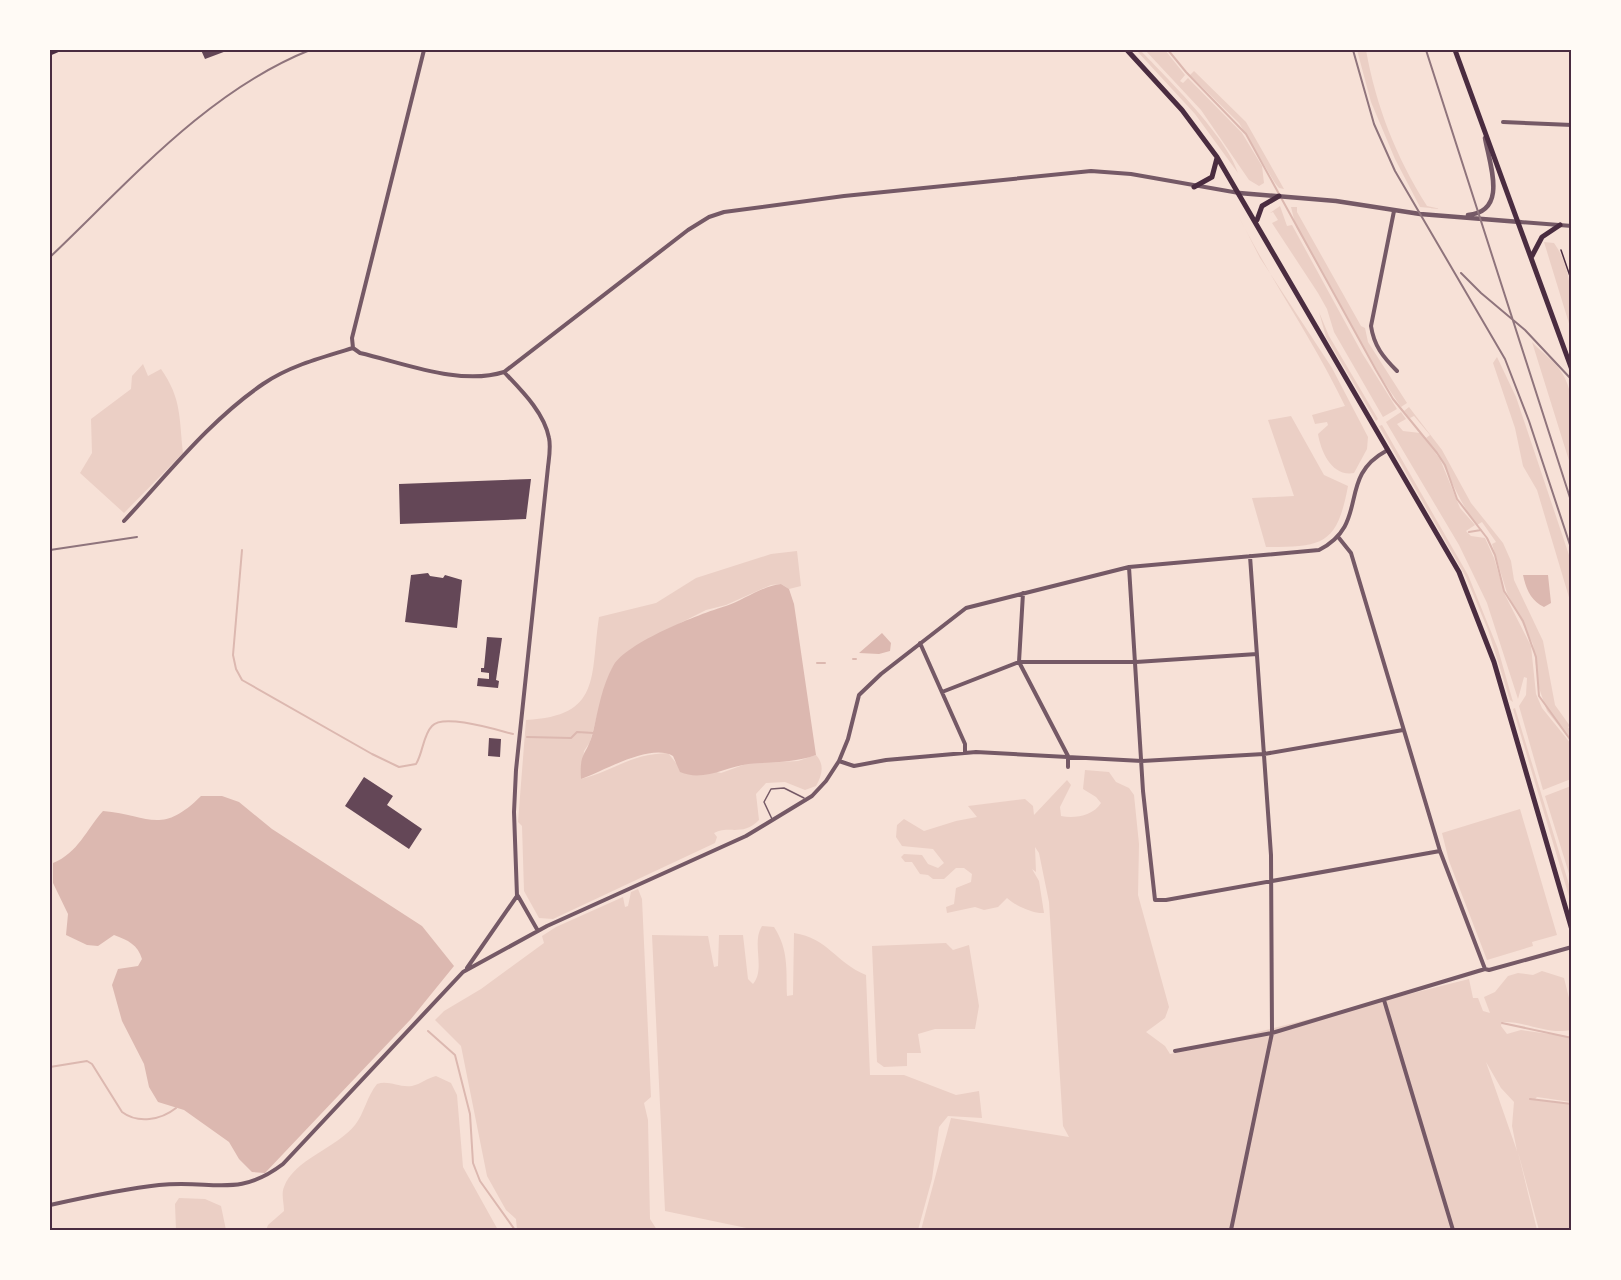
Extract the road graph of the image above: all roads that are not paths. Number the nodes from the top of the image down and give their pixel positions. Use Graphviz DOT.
graph roads {
  1 [pos="57,50"];
  2 [pos="424,50"];
  3 [pos="1127,50"];
  4 [pos="1455,50"];
  5 [pos="50,53"];
  6 [pos="1503,122"];
  7 [pos="1483,124"];
  8 [pos="1572,125"];
  9 [pos="1217,157"];
  10 [pos="1194,187"];
  11 [pos="1239,193"];
  12 [pos="1271,196"];
  13 [pos="1279,196"];
  14 [pos="1394,211"];
  15 [pos="1457,216"];
  16 [pos="1257,222"];
  17 [pos="1520,222"];
  18 [pos="1560,225"];
  19 [pos="1572,226"];
  20 [pos="1532,256"];
  21 [pos="353,348"];
  22 [pos="1572,370"];
  23 [pos="1397,371"];
  24 [pos="504,372"];
  25 [pos="1386,451"];
  26 [pos="124,521"];
  27 [pos="1339,538"];
  28 [pos="1250,556"];
  29 [pos="1129,567"];
  30 [pos="1023,593"];
  31 [pos="920,643"];
  32 [pos="1257,654"];
  33 [pos="1019,662"];
  34 [pos="1136,662"];
  35 [pos="942,692"];
  36 [pos="1403,730"];
  37 [pos="965,752"];
  38 [pos="1264,754"];
  39 [pos="1068,756"];
  40 [pos="839,761"];
  41 [pos="1142,761"];
  42 [pos="1068,767"];
  43 [pos="806,800"];
  44 [pos="773,820"];
  45 [pos="1440,851"];
  46 [pos="1270,883"];
  47 [pos="517,896"];
  48 [pos="1572,930"];
  49 [pos="538,931"];
  50 [pos="1572,947"];
  51 [pos="1485,969"];
  52 [pos="463,972"];
  53 [pos="1384,1000"];
  54 [pos="1272,1033"];
  55 [pos="1175,1052"];
  56 [pos="50,1205"];
  57 [pos="1231,1230"];
  58 [pos="1453,1230"];
  1 -- 5 [label="main road"];
  2 -- 21 [label="street"];
  3 -- 9 [label="main road"];
  4 -- 7 [label="main road"];
  6 -- 8 [label="street"];
  7 -- 15 [label="street"];
  7 -- 17 [label="main road"];
  9 -- 10 [label="main road"];
  9 -- 11 [label="main road"];
  10 -- 11 [label="street"];
  10 -- 24 [label="street"];
  11 -- 12 [label="street"];
  11 -- 16 [label="main road"];
  12 -- 13 [label="main road"];
  12 -- 16 [label="main road"];
  13 -- 14 [label="street"];
  14 -- 15 [label="street"];
  14 -- 23 [label="street"];
  15 -- 17 [label="street"];
  16 -- 25 [label="main road"];
  17 -- 18 [label="street"];
  17 -- 20 [label="main road"];
  18 -- 19 [label="street"];
  18 -- 20 [label="main road"];
  20 -- 22 [label="main road"];
  21 -- 24 [label="street"];
  21 -- 26 [label="street"];
  24 -- 47 [label="street"];
  25 -- 27 [label="street"];
  25 -- 48 [label="main road"];
  27 -- 28 [label="street"];
  27 -- 36 [label="street"];
  28 -- 29 [label="street"];
  28 -- 32 [label="street"];
  29 -- 30 [label="street"];
  29 -- 34 [label="street"];
  30 -- 31 [label="street"];
  30 -- 33 [label="street"];
  31 -- 35 [label="street"];
  31 -- 40 [label="street"];
  32 -- 34 [label="street"];
  32 -- 38 [label="street"];
  33 -- 34 [label="street"];
  33 -- 35 [label="street"];
  33 -- 39 [label="street"];
  34 -- 41 [label="street"];
  35 -- 37 [label="street"];
  36 -- 38 [label="street"];
  36 -- 45 [label="street"];
  37 -- 39 [label="street"];
  37 -- 40 [label="street"];
  38 -- 41 [label="street"];
  38 -- 46 [label="street"];
  39 -- 41 [label="street"];
  39 -- 42 [label="street"];
  40 -- 43 [label="street"];
  41 -- 46 [label="street"];
  43 -- 44 [label="street"];
  43 -- 44 [label="lane"];
  44 -- 49 [label="street"];
  45 -- 46 [label="street"];
  45 -- 51 [label="street"];
  46 -- 54 [label="street"];
  47 -- 49 [label="street"];
  47 -- 52 [label="street"];
  49 -- 52 [label="street"];
  50 -- 51 [label="street"];
  51 -- 53 [label="street"];
  52 -- 56 [label="street"];
  53 -- 54 [label="street"];
  53 -- 58 [label="street"];
  54 -- 55 [label="street"];
  54 -- 57 [label="street"];
}
